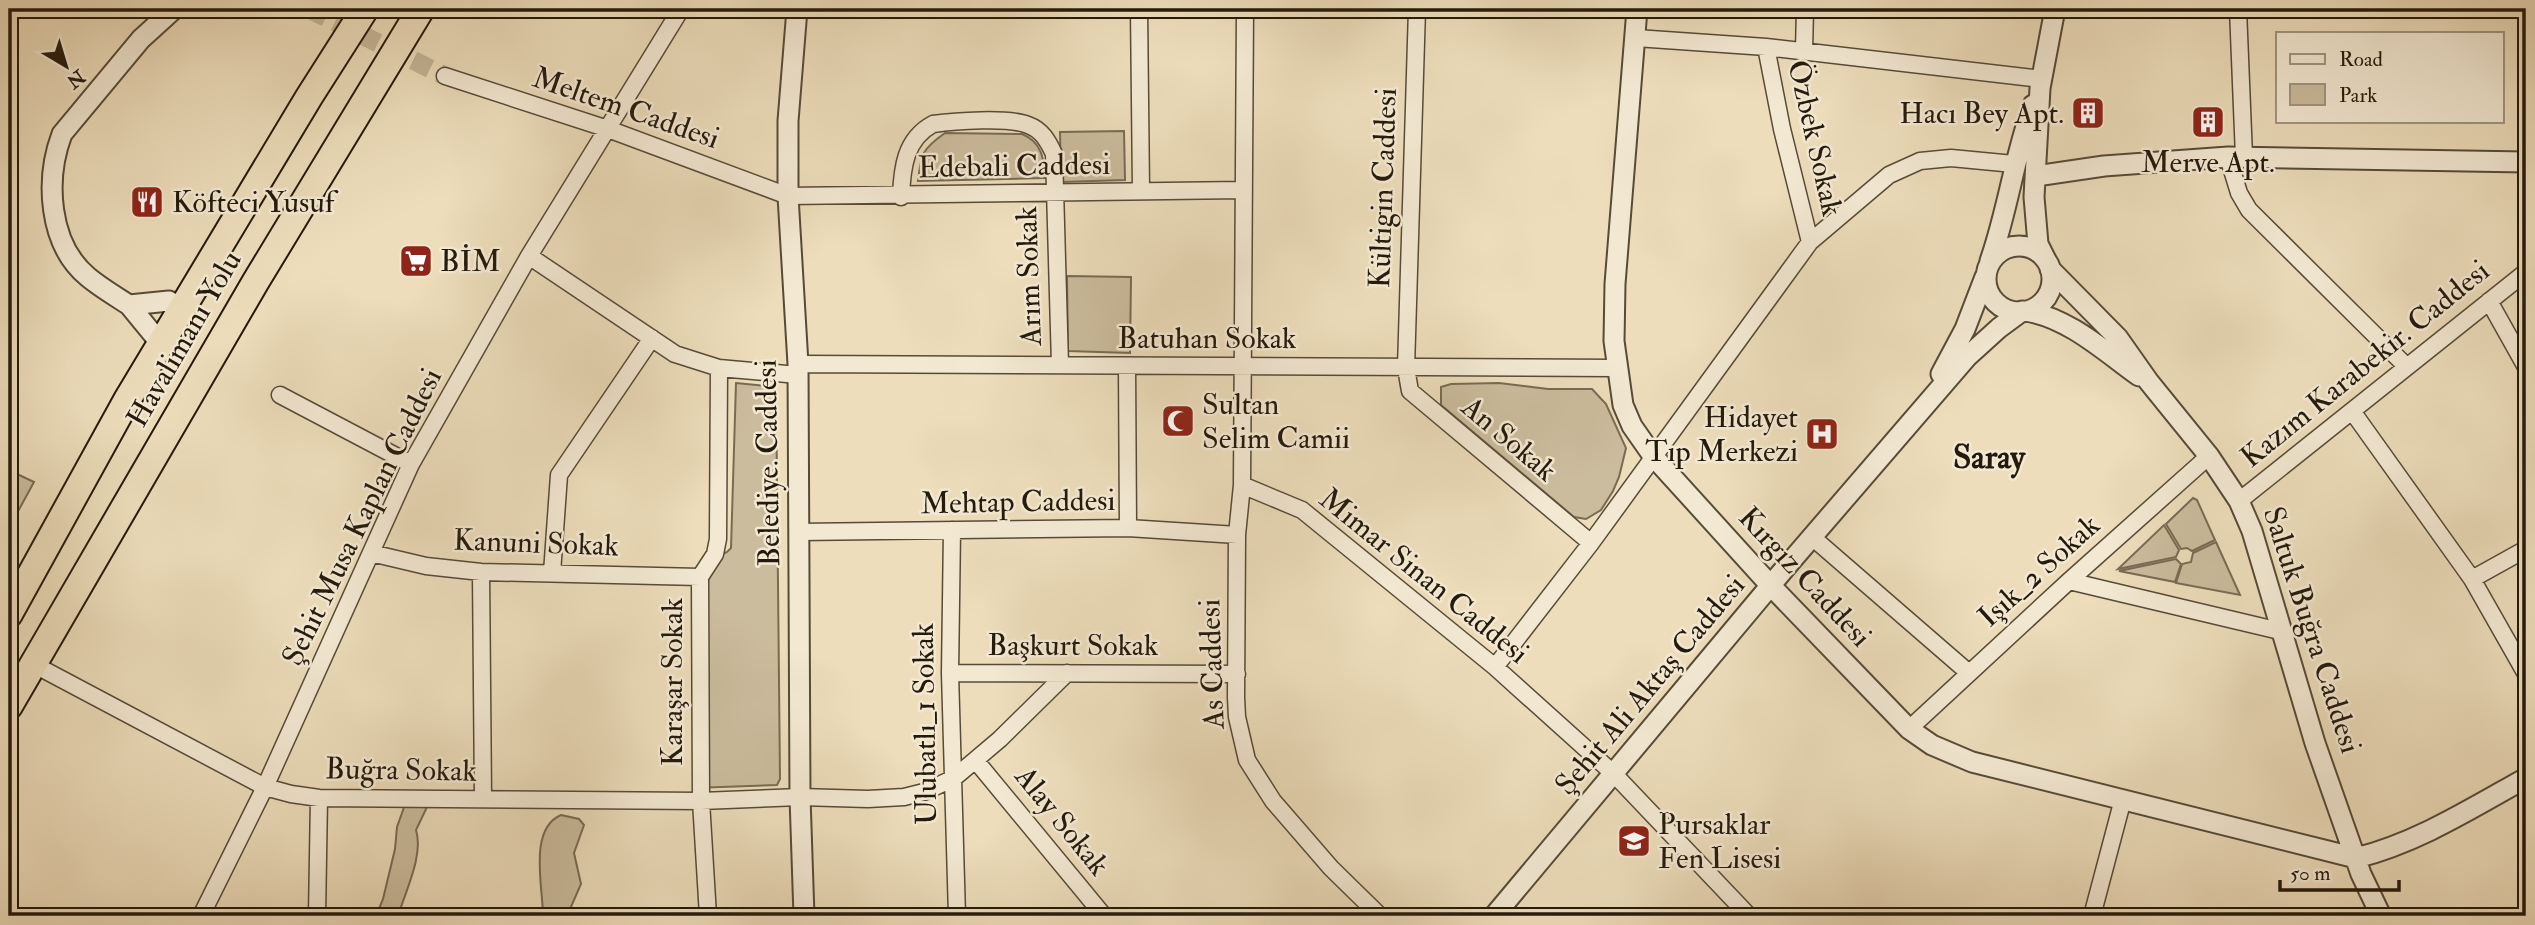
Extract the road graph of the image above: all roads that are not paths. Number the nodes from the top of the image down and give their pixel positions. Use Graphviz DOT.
graph roads {
  1 [pos="173,9"];
  2 [pos="365,9"];
  3 [pos="421,9"];
  4 [pos="681,9"];
  5 [pos="797,9"];
  6 [pos="1139,9"];
  7 [pos="1245,9"];
  8 [pos="1417,9"];
  9 [pos="1637,9"];
  10 [pos="1805,9"];
  11 [pos="2054,9"];
  12 [pos="2238,9"];
  13 [pos="1636,38"];
  14 [pos="1766,47"];
  15 [pos="1804,51"];
  16 [pos="445,76"];
  17 [pos="2041,83"];
  18 [pos="608,130"];
  19 [pos="2236,157"];
  20 [pos="2526,162"];
  21 [pos="2014,164"];
  22 [pos="2036,176"];
  23 [pos="1242,190"];
  24 [pos="1141,191"];
  25 [pos="1054,192"];
  26 [pos="788,196"];
  27 [pos="901,197"];
  28 [pos="1810,242"];
  29 [pos="529,256"];
  30 [pos="2048,265"];
  31 [pos="1988,268"];
  32 [pos="2526,272"];
  33 [pos="2489,301"];
  34 [pos="129,305"];
  35 [pos="181,308"];
  36 [pos="2024,311"];
  37 [pos="652,338"];
  38 [pos="161,344"];
  39 [pos="1060,365"];
  40 [pos="1127,366"];
  41 [pos="1242,366"];
  42 [pos="2407,367"];
  43 [pos="2526,367"];
  44 [pos="719,368"];
  45 [pos="1406,368"];
  46 [pos="1616,368"];
  47 [pos="798,370"];
  48 [pos="2149,382"];
  49 [pos="279,395"];
  50 [pos="2352,411"];
  51 [pos="1906,427"];
  52 [pos="1653,456"];
  53 [pos="2209,456"];
  54 [pos="411,464"];
  55 [pos="1242,485"];
  56 [pos="2239,501"];
  57 [pos="1128,528"];
  58 [pos="952,530"];
  59 [pos="799,532"];
  60 [pos="1237,535"];
  61 [pos="1812,537"];
  62 [pos="1591,543"];
  63 [pos="2526,548"];
  64 [pos="371,553"];
  65 [pos="481,572"];
  66 [pos="552,573"];
  67 [pos="700,577"];
  68 [pos="2472,579"];
  69 [pos="2068,581"];
  70 [pos="1771,586"];
  71 [pos="9,614"];
  72 [pos="2284,632"];
  73 [pos="33,664"];
  74 [pos="1495,667"];
  75 [pos="950,673"];
  76 [pos="1067,673"];
  77 [pos="1969,673"];
  78 [pos="1237,674"];
  79 [pos="2526,674"];
  80 [pos="9,706"];
  81 [pos="1909,729"];
  82 [pos="976,761"];
  83 [pos="1614,774"];
  84 [pos="954,778"];
  85 [pos="2526,778"];
  86 [pos="265,787"];
  87 [pos="800,797"];
  88 [pos="319,798"];
  89 [pos="483,799"];
  90 [pos="2123,799"];
  91 [pos="701,801"];
  92 [pos="2356,858"];
  93 [pos="201,916"];
  94 [pos="317,916"];
  95 [pos="708,916"];
  96 [pos="804,916"];
  97 [pos="957,916"];
  98 [pos="1104,916"];
  99 [pos="1380,916"];
  100 [pos="1494,916"];
  101 [pos="1749,916"];
  102 [pos="2092,916"];
  103 [pos="2381,916"];
  1 -- 34 [label="street"];
  2 -- 35 [label="highway, Havalimanı Yolu"];
  3 -- 73 [label="highway, Havalimanı Yolu"];
  4 -- 18 [label="street, Şehit Musa Kaplan Caddesi"];
  5 -- 26 [label="street, Belediye. Caddesi"];
  6 -- 24 [label="street"];
  7 -- 23 [label="street"];
  8 -- 45 [label="street, Kültigin Caddesi"];
  9 -- 13 [label="street, Kırgız Caddesi"];
  10 -- 15 [label="street"];
  11 -- 17 [label="street, Şehit Ali Aktaş Caddesi"];
  12 -- 19 [label="street"];
  13 -- 14 [label="street"];
  13 -- 46 [label="street, Kırgız Caddesi"];
  14 -- 15 [label="street"];
  14 -- 28 [label="street, Özbek Sokak"];
  15 -- 17 [label="street"];
  16 -- 18 [label="street, Meltem Caddesi"];
  17 -- 21 [label="street, Şehit Ali Aktaş Caddesi"];
  17 -- 22 [label="street, Şehit Ali Aktaş Caddesi"];
  18 -- 26 [label="street, Meltem Caddesi"];
  18 -- 29 [label="street, Şehit Musa Kaplan Caddesi"];
  19 -- 20 [label="street"];
  19 -- 22 [label="street"];
  19 -- 42 [label="street"];
  21 -- 28 [label="street"];
  21 -- 31 [label="street, Şehit Ali Aktaş Caddesi"];
  22 -- 30 [label="street, Şehit Ali Aktaş Caddesi"];
  23 -- 24 [label="street, Edebali Caddesi"];
  23 -- 41 [label="street"];
  24 -- 25 [label="street, Edebali Caddesi"];
  25 -- 27 [label="street, Edebali Caddesi"];
  25 -- 27 [label="street, Arım Sokak"];
  25 -- 39 [label="street, Arım Sokak"];
  26 -- 27 [label="street, Edebali Caddesi"];
  26 -- 47 [label="street, Belediye. Caddesi"];
  28 -- 52 [label="street"];
  29 -- 37 [label="street, Batuhan Sokak"];
  29 -- 54 [label="street, Şehit Musa Kaplan Caddesi"];
  30 -- 31 [label="street"];
  30 -- 36 [label="street, Şehit Ali Aktaş Caddesi"];
  30 -- 48 [label="street, Saltuk Buğra Caddesi"];
  31 -- 36 [label="street"];
  31 -- 51 [label="street, Şehit Ali Aktaş Caddesi"];
  32 -- 33 [label="street, Kazım Karabekir. Caddesi"];
  33 -- 42 [label="street, Kazım Karabekir. Caddesi"];
  33 -- 43 [label="street"];
  34 -- 35 [label="street"];
  34 -- 38 [label="street"];
  35 -- 38 [label="highway, Havalimanı Yolu"];
  36 -- 48 [label="street, Saltuk Buğra Caddesi"];
  36 -- 51 [label="street, Şehit Ali Aktaş Caddesi"];
  37 -- 44 [label="street, Batuhan Sokak"];
  37 -- 66 [label="street"];
  38 -- 71 [label="highway, Havalimanı Yolu"];
  39 -- 40 [label="street, Batuhan Sokak"];
  39 -- 47 [label="street, Batuhan Sokak"];
  40 -- 41 [label="street, Batuhan Sokak"];
  40 -- 57 [label="street"];
  41 -- 45 [label="street, Batuhan Sokak"];
  41 -- 55 [label="street"];
  42 -- 50 [label="street, Kazım Karabekir. Caddesi"];
  44 -- 47 [label="street, Batuhan Sokak"];
  44 -- 67 [label="street, Karaşar Sokak"];
  45 -- 46 [label="street, Batuhan Sokak"];
  45 -- 62 [label="street, An Sokak"];
  46 -- 52 [label="street, Kırgız Caddesi"];
  47 -- 59 [label="street, Belediye. Caddesi"];
  48 -- 53 [label="street, Saltuk Buğra Caddesi"];
  49 -- 54 [label="street"];
  50 -- 56 [label="street, Kazım Karabekir. Caddesi"];
  50 -- 68 [label="street"];
  51 -- 61 [label="street, Şehit Ali Aktaş Caddesi"];
  52 -- 62 [label="street"];
  52 -- 70 [label="street, Kırgız Caddesi"];
  53 -- 56 [label="street, Saltuk Buğra Caddesi"];
  53 -- 69 [label="street, Işık_2 Sokak"];
  54 -- 64 [label="street, Şehit Musa Kaplan Caddesi"];
  55 -- 60 [label="street, As Caddesi"];
  55 -- 74 [label="street, Mimar Sinan Caddesi"];
  56 -- 72 [label="street, Saltuk Buğra Caddesi"];
  57 -- 58 [label="street, Mehtap Caddesi"];
  57 -- 60 [label="street, Mehtap Caddesi"];
  58 -- 59 [label="street, Mehtap Caddesi"];
  58 -- 75 [label="street, Ulubatlı_1 Sokak"];
  59 -- 87 [label="street, Belediye. Caddesi"];
  60 -- 78 [label="street, As Caddesi"];
  61 -- 70 [label="street, Şehit Ali Aktaş Caddesi"];
  61 -- 77 [label="street"];
  62 -- 74 [label="street"];
  63 -- 68 [label="street"];
  64 -- 65 [label="street, Kanuni Sokak"];
  64 -- 86 [label="street, Şehit Musa Kaplan Caddesi"];
  65 -- 66 [label="street, Kanuni Sokak"];
  65 -- 89 [label="street"];
  66 -- 67 [label="street, Kanuni Sokak"];
  67 -- 91 [label="street, Karaşar Sokak"];
  68 -- 79 [label="street"];
  69 -- 72 [label="street"];
  69 -- 77 [label="street, Işık_2 Sokak"];
  70 -- 81 [label="street, Kırgız Caddesi"];
  70 -- 83 [label="street, Şehit Ali Aktaş Caddesi"];
  72 -- 92 [label="street, Saltuk Buğra Caddesi"];
  73 -- 80 [label="highway, Havalimanı Yolu"];
  73 -- 86 [label="street, Buğra Sokak"];
  74 -- 83 [label="street, Mimar Sinan Caddesi"];
  75 -- 76 [label="street, Başkurt Sokak"];
  75 -- 84 [label="street, Ulubatlı_1 Sokak"];
  76 -- 78 [label="street, Başkurt Sokak"];
  76 -- 82 [label="street, Buğra Sokak"];
  77 -- 81 [label="street, Işık_2 Sokak"];
  78 -- 99 [label="street, As Caddesi"];
  81 -- 90 [label="street, Kırgız Caddesi"];
  82 -- 84 [label="street, Buğra Sokak"];
  82 -- 98 [label="street, Alay Sokak"];
  83 -- 100 [label="street, Şehit Ali Aktaş Caddesi"];
  83 -- 101 [label="street, Mimar Sinan Caddesi"];
  84 -- 87 [label="street, Buğra Sokak"];
  84 -- 97 [label="street, Ulubatlı_1 Sokak"];
  85 -- 92 [label="street"];
  86 -- 88 [label="street, Buğra Sokak"];
  86 -- 93 [label="street, Şehit Musa Kaplan Caddesi"];
  87 -- 91 [label="street, Buğra Sokak"];
  87 -- 96 [label="street, Belediye. Caddesi"];
  88 -- 89 [label="street, Buğra Sokak"];
  88 -- 94 [label="street"];
  89 -- 91 [label="street, Buğra Sokak"];
  90 -- 92 [label="street, Kırgız Caddesi"];
  90 -- 102 [label="street"];
  91 -- 95 [label="street, Karaşar Sokak"];
  92 -- 103 [label="street, Saltuk Buğra Caddesi"];
}
